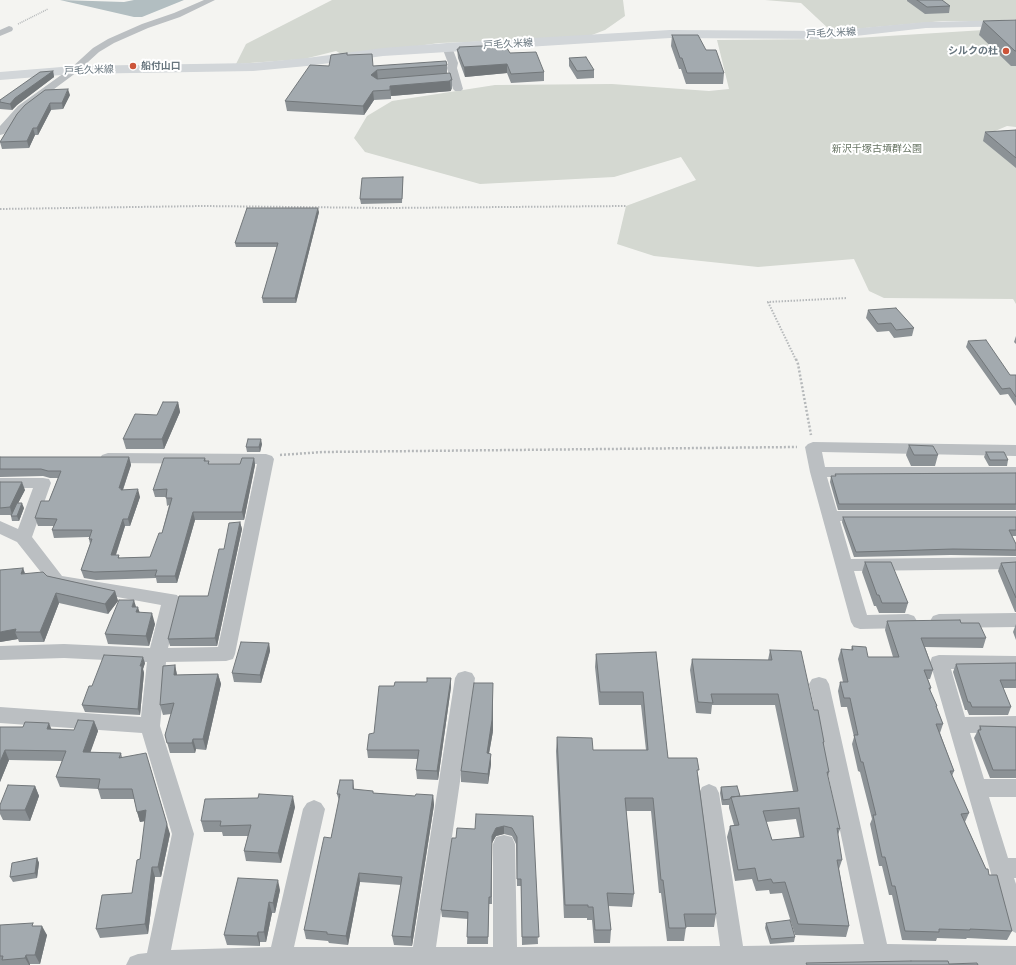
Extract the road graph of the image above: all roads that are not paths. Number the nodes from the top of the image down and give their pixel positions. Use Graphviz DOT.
graph roads {
  1 [pos="200,0"];
  2 [pos="211,0"];
  3 [pos="1016,23"];
  4 [pos="145,26"];
  5 [pos="9,29"];
  6 [pos="0,33"];
  7 [pos="447,47"];
  8 [pos="74,70"];
  9 [pos="0,76"];
  10 [pos="458,89"];
  11 [pos="0,132"];
  12 [pos="1016,451"];
  13 [pos="94,458"];
  14 [pos="818,472"];
  15 [pos="1016,472"];
  16 [pos="0,483"];
  17 [pos="830,516"];
  18 [pos="1016,516"];
  19 [pos="0,527"];
  20 [pos="23,538"];
  21 [pos="1016,563"];
  22 [pos="844,565"];
  23 [pos="1016,620"];
  24 [pos="0,653"];
  25 [pos="157,655"];
  26 [pos="1016,663"];
  27 [pos="465,678"];
  28 [pos="819,684"];
  29 [pos="0,715"];
  30 [pos="1016,724"];
  31 [pos="957,725"];
  32 [pos="150,726"];
  33 [pos="976,788"];
  34 [pos="1016,788"];
  35 [pos="709,793"];
  36 [pos="314,809"];
  37 [pos="504,844"];
  38 [pos="1008,868"];
  39 [pos="1016,922"];
  40 [pos="878,955"];
  41 [pos="1016,956"];
  42 [pos="733,957"];
  43 [pos="280,958"];
  44 [pos="423,958"];
  45 [pos="491,961"];
  46 [pos="556,962"];
  47 [pos="147,963"];
  1 -- 4 [label="street"];
  2 -- 4 [label="street"];
  3 -- 7 [label="main road, 戸毛久米線"];
  4 -- 8 [label="street"];
  5 -- 6 [label="street"];
  7 -- 8 [label="main road, 戸毛久米線"];
  7 -- 10 [label="street"];
  8 -- 9 [label="main road, 戸毛久米線"];
  8 -- 11 [label="street"];
  12 -- 14 [label="street"];
  13 -- 25 [label="street"];
  14 -- 15 [label="street"];
  14 -- 17 [label="street"];
  16 -- 20 [label="street"];
  17 -- 18 [label="street"];
  17 -- 22 [label="street"];
  19 -- 20 [label="street"];
  20 -- 25 [label="street"];
  21 -- 22 [label="street"];
  22 -- 23 [label="street"];
  24 -- 25 [label="street"];
  25 -- 32 [label="street"];
  26 -- 31 [label="street"];
  27 -- 44 [label="street"];
  28 -- 40 [label="street"];
  29 -- 32 [label="street"];
  30 -- 31 [label="street"];
  31 -- 33 [label="street"];
  32 -- 47 [label="street"];
  33 -- 34 [label="street"];
  33 -- 38 [label="street"];
  35 -- 42 [label="street"];
  36 -- 43 [label="street"];
  37 -- 45 [label="street"];
  38 -- 39 [label="street"];
  40 -- 41 [label="street"];
  40 -- 42 [label="street"];
  42 -- 46 [label="street"];
  43 -- 44 [label="street"];
  43 -- 47 [label="street"];
  44 -- 45 [label="street"];
  45 -- 46 [label="street"];
}
